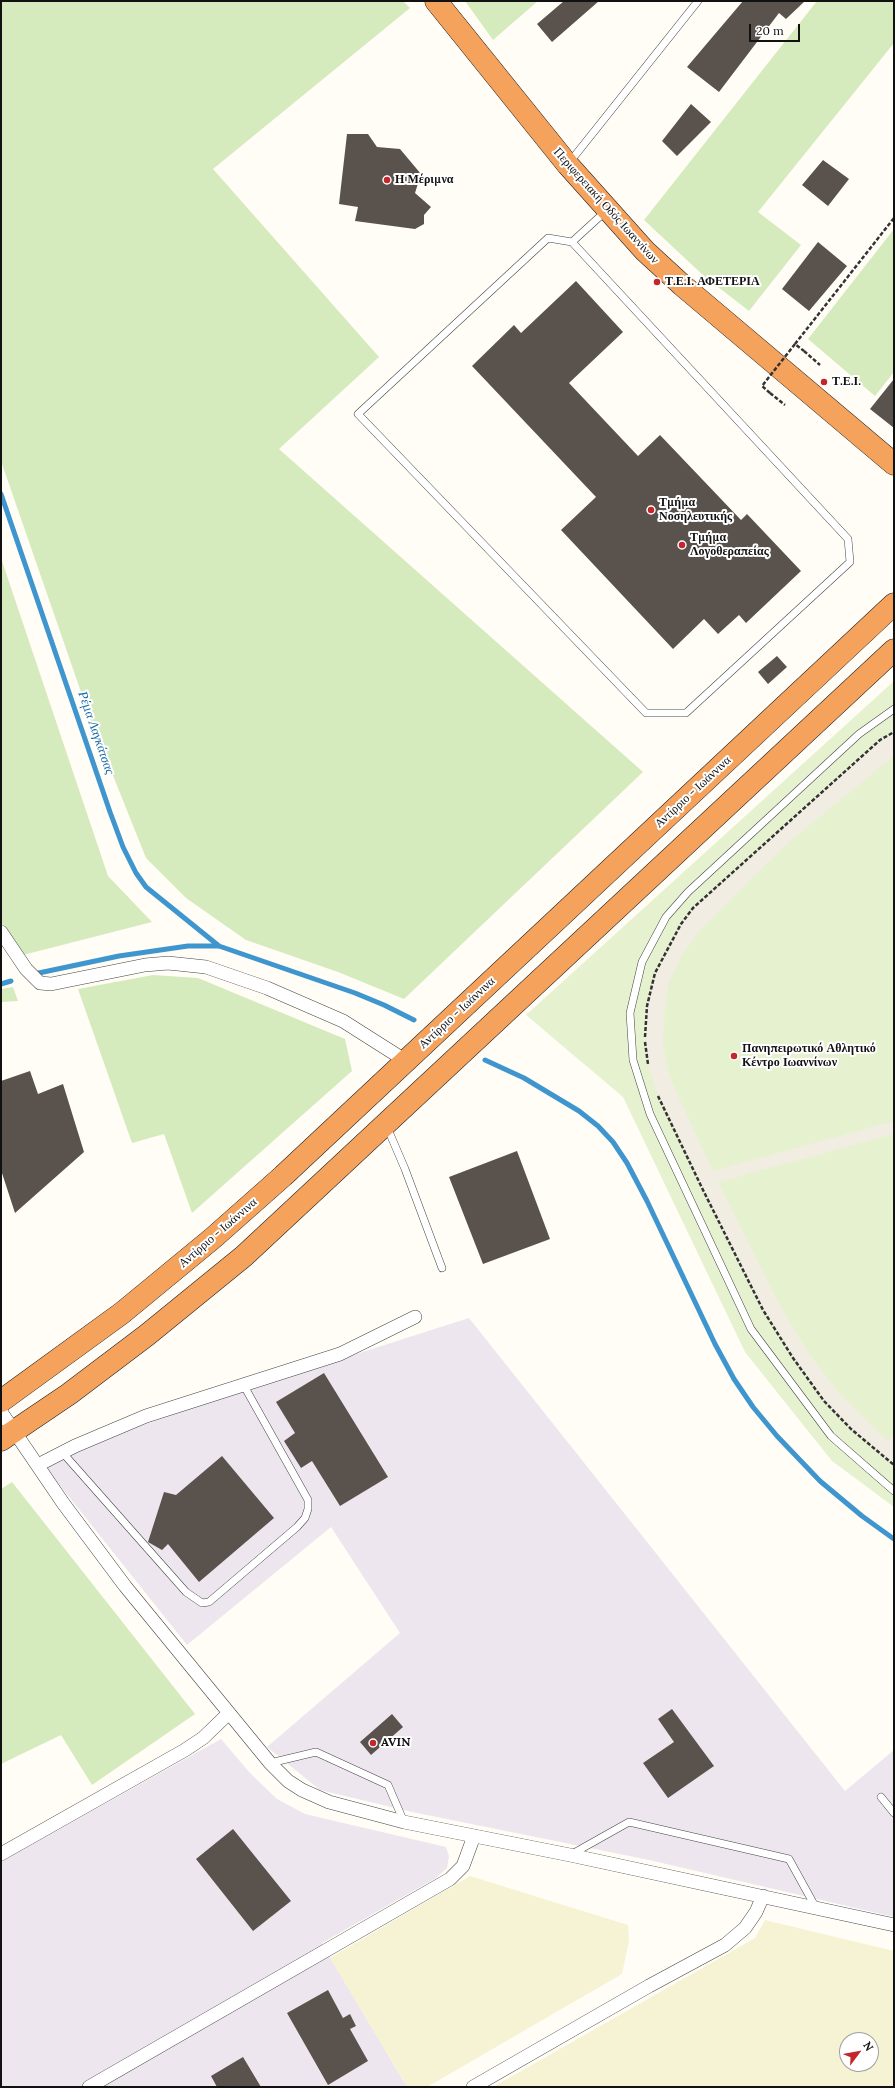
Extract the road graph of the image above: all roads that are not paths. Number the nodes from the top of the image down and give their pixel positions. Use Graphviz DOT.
graph roads {
  1 [pos="436,1"];
  2 [pos="698,1"];
  3 [pos="568,165"];
  4 [pos="607,210"];
  5 [pos="572,242"];
  6 [pos="894,464"];
  7 [pos="894,604"];
  8 [pos="894,650"];
  9 [pos="894,709"];
  10 [pos="1,932"];
  11 [pos="406,1061"];
  12 [pos="386,1125"];
  13 [pos="442,1268"];
  14 [pos="415,1317"];
  15 [pos="243,1384"];
  16 [pos="1,1401"];
  17 [pos="1,1412"];
  18 [pos="8,1436"];
  19 [pos="62,1452"];
  20 [pos="38,1465"];
  21 [pos="894,1491"];
  22 [pos="229,1713"];
  23 [pos="270,1763"];
  24 [pos="881,1797"];
  25 [pos="894,1813"];
  26 [pos="404,1822"];
  27 [pos="474,1836"];
  28 [pos="1,1854"];
  29 [pos="570,1855"];
  30 [pos="763,1896"];
  31 [pos="817,1909"];
  32 [pos="894,1925"];
  33 [pos="89,2087"];
  34 [pos="473,2087"];
  1 -- 3 [label="highway, Περιφερειακή Οδός Ιωαννίνων"];
  2 -- 3 [label="lane"];
  3 -- 4 [label="highway, Περιφερειακή Οδός Ιωαννίνων"];
  4 -- 5 [label="lane"];
  4 -- 6 [label="highway, Περιφερειακή Οδός Ιωαννίνων"];
  5 -- 5 [label="lane"];
  7 -- 11 [label="highway, Αντίρριο - Ιωάννινα"];
  8 -- 12 [label="highway"];
  9 -- 21 [label="lane"];
  10 -- 11 [label="street"];
  11 -- 16 [label="highway, Αντίρριο - Ιωάννινα"];
  12 -- 13 [label="lane"];
  12 -- 18 [label="highway"];
  14 -- 15 [label="street"];
  15 -- 19 [label="street"];
  15 -- 19 [label="lane"];
  17 -- 18 [label="street"];
  18 -- 20 [label="street"];
  19 -- 20 [label="street"];
  20 -- 22 [label="street"];
  22 -- 23 [label="street"];
  22 -- 28 [label="street"];
  23 -- 26 [label="street"];
  23 -- 26 [label="lane"];
  24 -- 25 [label="lane"];
  26 -- 27 [label="street"];
  27 -- 29 [label="street"];
  27 -- 33 [label="street"];
  29 -- 30 [label="street"];
  29 -- 31 [label="lane"];
  30 -- 31 [label="street"];
  30 -- 34 [label="street"];
  31 -- 32 [label="street"];
}
